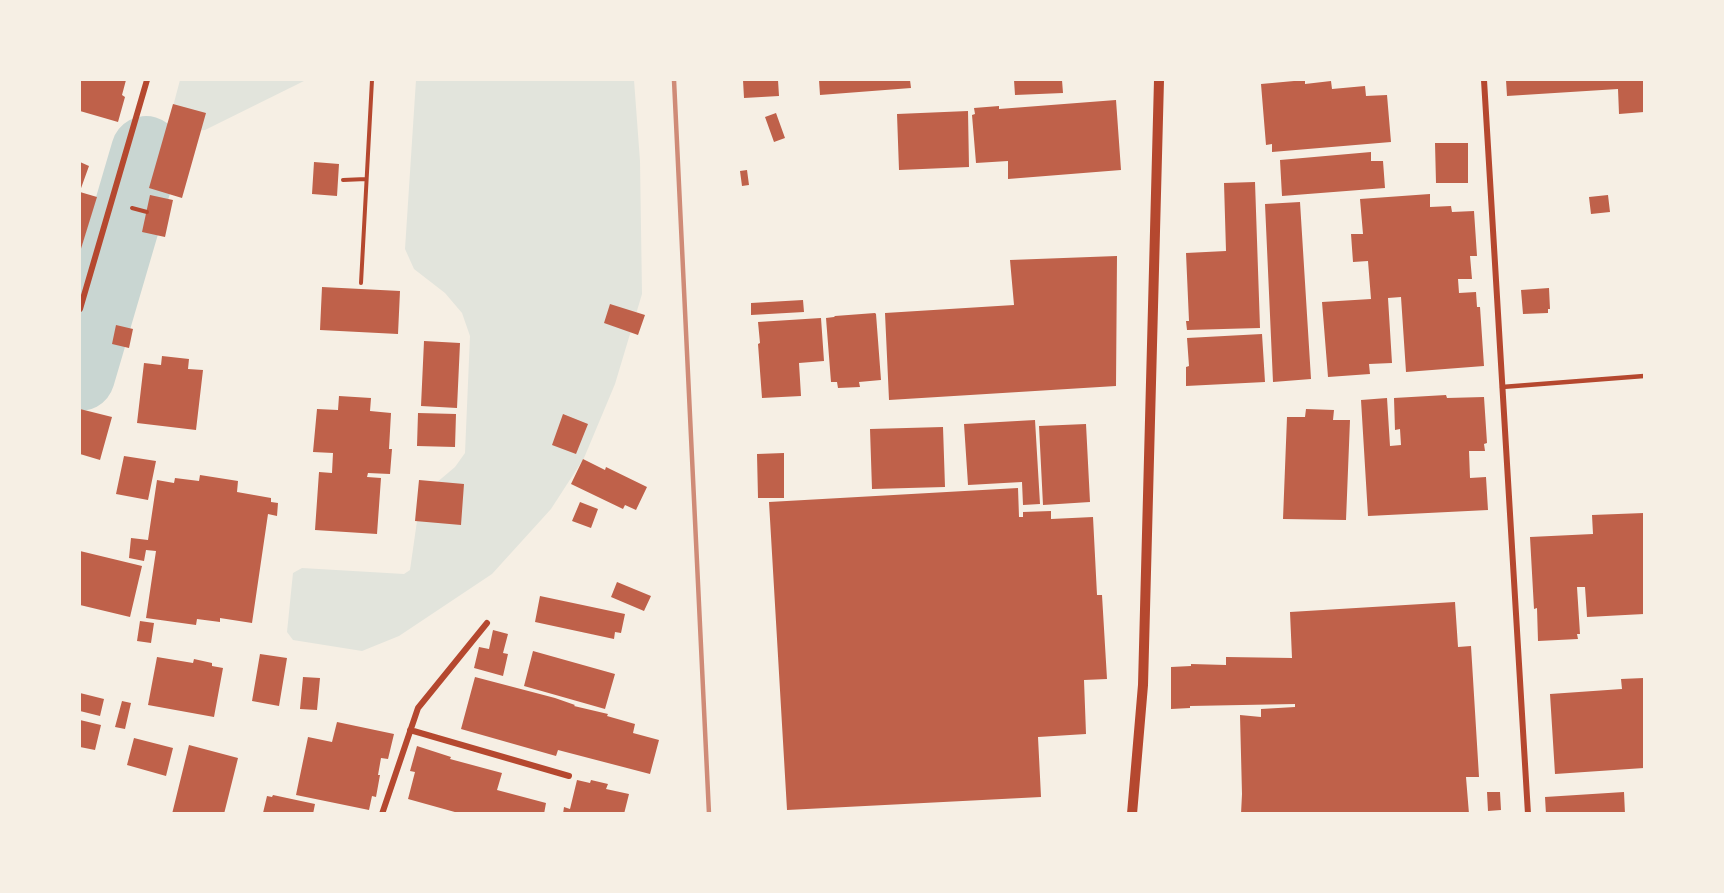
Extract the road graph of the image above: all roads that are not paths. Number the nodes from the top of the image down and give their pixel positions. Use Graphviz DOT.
graph roads {
  1 [pos="147,80"];
  2 [pos="1159,80"];
  3 [pos="1484,80"];
  4 [pos="80,309"];
  5 [pos="1644,376"];
  6 [pos="1502,387"];
  7 [pos="487,623"];
  8 [pos="410,730"];
  9 [pos="569,776"];
  10 [pos="382,813"];
  11 [pos="1132,813"];
  12 [pos="1528,813"];
  1 -- 4 [label="street"];
  2 -- 11 [label="street"];
  3 -- 6 [label="street"];
  5 -- 6 [label="lane"];
  6 -- 12 [label="street"];
  7 -- 8 [label="street"];
  8 -- 9 [label="street"];
  8 -- 10 [label="street"];
}
